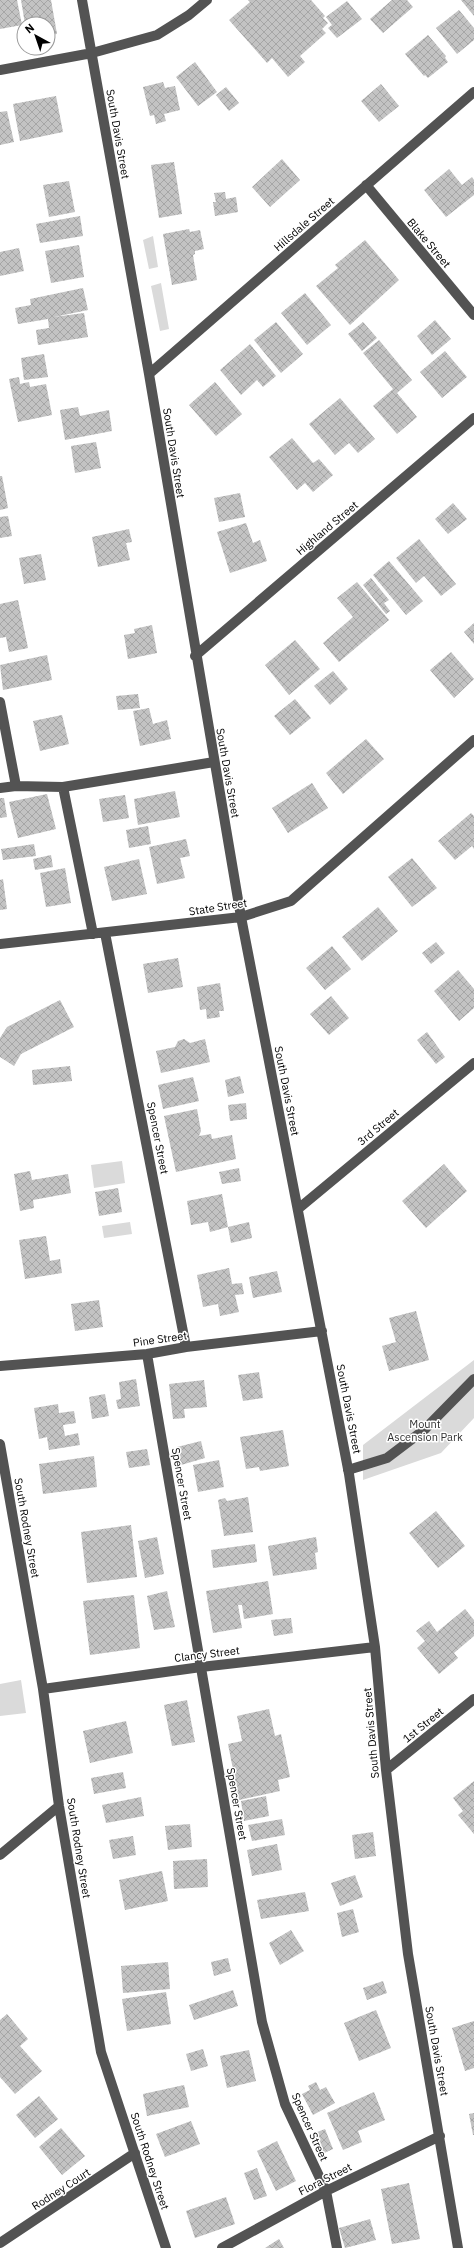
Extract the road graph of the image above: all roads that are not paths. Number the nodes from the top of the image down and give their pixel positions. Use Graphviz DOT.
graph roads {
  1 [pos="82,0"];
  2 [pos="207,0"];
  3 [pos="92,53"];
  4 [pos="0,70"];
  5 [pos="474,92"];
  6 [pos="366,185"];
  7 [pos="474,315"];
  8 [pos="149,374"];
  9 [pos="474,418"];
  10 [pos="195,656"];
  11 [pos="0,702"];
  12 [pos="474,740"];
  13 [pos="214,762"];
  14 [pos="16,786"];
  15 [pos="63,787"];
  16 [pos="0,788"];
  17 [pos="241,917"];
  18 [pos="105,933"];
  19 [pos="93,934"];
  20 [pos="0,944"];
  21 [pos="474,1063"];
  22 [pos="298,1209"];
  23 [pos="322,1331"];
  24 [pos="186,1347"];
  25 [pos="147,1354"];
  26 [pos="0,1366"];
  27 [pos="474,1379"];
  28 [pos="0,1444"];
  29 [pos="348,1470"];
  30 [pos="375,1647"];
  31 [pos="201,1667"];
  32 [pos="43,1689"];
  33 [pos="474,1699"];
  34 [pos="386,1770"];
  35 [pos="59,1806"];
  36 [pos="0,1854"];
  37 [pos="440,2136"];
  38 [pos="135,2153"];
  39 [pos="326,2192"];
  40 [pos="0,2243"];
  41 [pos="166,2248"];
  42 [pos="222,2248"];
  43 [pos="337,2248"];
  44 [pos="458,2248"];
  1 -- 3 [label="street, South Davis Street"];
  2 -- 3 [label="street"];
  3 -- 4 [label="street"];
  3 -- 8 [label="street, South Davis Street"];
  5 -- 6 [label="street, Hillsdale Street"];
  6 -- 7 [label="street, Blake Street"];
  6 -- 8 [label="street, Hillsdale Street"];
  8 -- 10 [label="street, South Davis Street"];
  9 -- 10 [label="street, Highland Street"];
  10 -- 13 [label="street, South Davis Street"];
  11 -- 14 [label="street"];
  12 -- 17 [label="street, State Street"];
  13 -- 15 [label="street"];
  13 -- 17 [label="street, South Davis Street"];
  14 -- 15 [label="street"];
  14 -- 16 [label="street"];
  15 -- 19 [label="street"];
  17 -- 18 [label="street, State Street"];
  17 -- 22 [label="street, South Davis Street"];
  18 -- 19 [label="street, State Street"];
  18 -- 24 [label="street, Spencer Street"];
  19 -- 20 [label="street, State Street"];
  21 -- 22 [label="street, 3rd Street"];
  22 -- 23 [label="street, South Davis Street"];
  23 -- 24 [label="street, Pine Street"];
  23 -- 29 [label="street, South Davis Street"];
  24 -- 25 [label="street, Pine Street"];
  25 -- 26 [label="street, Pine Street"];
  25 -- 31 [label="street, Spencer Street"];
  27 -- 29 [label="street"];
  28 -- 32 [label="street, South Rodney Street"];
  29 -- 30 [label="street, South Davis Street"];
  30 -- 31 [label="street, Clancy Street"];
  30 -- 34 [label="street, South Davis Street"];
  31 -- 32 [label="street, Clancy Street"];
  31 -- 39 [label="street, Spencer Street"];
  32 -- 35 [label="street, South Rodney Street"];
  33 -- 34 [label="street, 1st Street"];
  34 -- 37 [label="street, South Davis Street"];
  35 -- 36 [label="street"];
  35 -- 38 [label="street, South Rodney Street"];
  37 -- 39 [label="street, Flora Street"];
  37 -- 44 [label="street, South Davis Street"];
  38 -- 40 [label="street, Rodney Court"];
  38 -- 41 [label="street, South Rodney Street"];
  39 -- 42 [label="street, Flora Street"];
  39 -- 43 [label="street, Spencer Street"];
}
